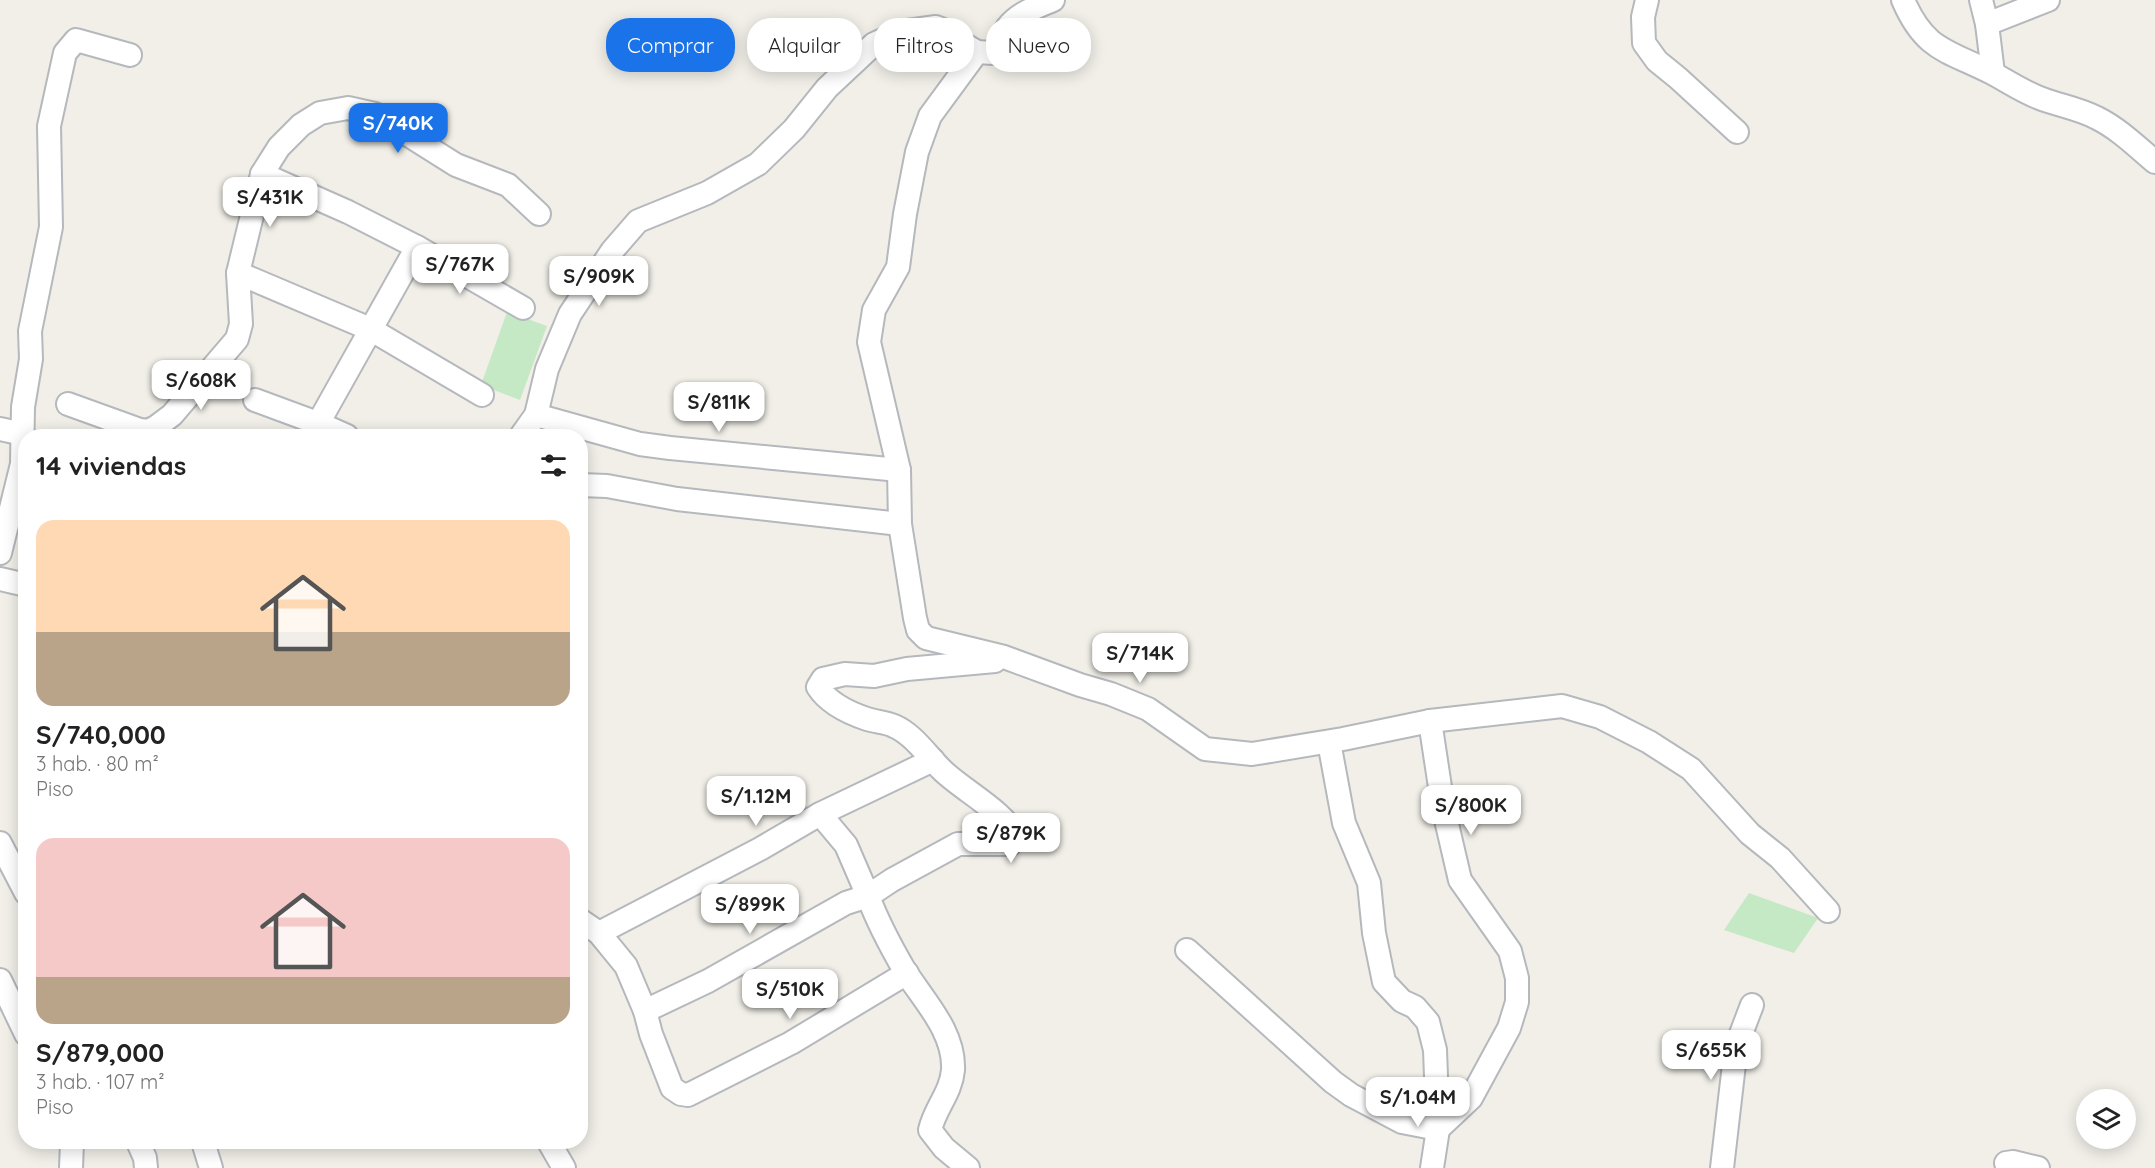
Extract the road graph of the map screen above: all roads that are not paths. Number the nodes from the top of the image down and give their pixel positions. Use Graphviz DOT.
graph roads {
  1 [pos="1053,0"];
  2 [pos="1647,0"];
  3 [pos="1903,0"];
  4 [pos="1981,0"];
  5 [pos="2048,0"];
  6 [pos="1987,24"];
  7 [pos="977,52"];
  8 [pos="130,55"];
  9 [pos="1993,73"];
  10 [pos="1737,132"];
  11 [pos="2155,162"];
  12 [pos="262,174"];
  13 [pos="539,214"];
  14 [pos="417,247"];
  15 [pos="238,273"];
  16 [pos="523,308"];
  17 [pos="370,329"];
  18 [pos="482,395"];
  19 [pos="255,400"];
  20 [pos="68,404"];
  21 [pos="536,415"];
  22 [pos="0,429"];
  23 [pos="22,429"];
  24 [pos="137,429"];
  25 [pos="152,429"];
  26 [pos="313,429"];
  27 [pos="316,429"];
  28 [pos="526,429"];
  29 [pos="586,429"];
  30 [pos="588,430"];
  31 [pos="18,433"];
  32 [pos="899,470"];
  33 [pos="588,485"];
  34 [pos="18,503"];
  35 [pos="900,524"];
  36 [pos="0,553"];
  37 [pos="0,579"];
  38 [pos="18,583"];
  39 [pos="1004,657"];
  40 [pos="1430,721"];
  41 [pos="1329,741"];
  42 [pos="933,760"];
  43 [pos="820,814"];
  44 [pos="0,843"];
  45 [pos="18,866"];
  46 [pos="868,896"];
  47 [pos="1828,911"];
  48 [pos="588,925"];
  49 [pos="599,933"];
  50 [pos="1187,950"];
  51 [pos="907,974"];
  52 [pos="0,980"];
  53 [pos="1752,1005"];
  54 [pos="645,1011"];
  55 [pos="18,1017"];
  56 [pos="1438,1129"];
  57 [pos="72,1149"];
  58 [pos="141,1149"];
  59 [pos="204,1149"];
  60 [pos="553,1149"];
  61 [pos="2006,1163"];
  62 [pos="71,1168"];
  63 [pos="146,1168"];
  64 [pos="211,1168"];
  65 [pos="564,1168"];
  66 [pos="968,1168"];
  67 [pos="1432,1168"];
  68 [pos="1722,1168"];
  69 [pos="2038,1168"];
  1 -- 7 [label="street"];
  2 -- 10 [label="street"];
  3 -- 9 [label="street"];
  4 -- 6 [label="street"];
  5 -- 6 [label="street"];
  6 -- 9 [label="street"];
  7 -- 21 [label="street"];
  7 -- 32 [label="street"];
  8 -- 23 [label="street"];
  9 -- 11 [label="street"];
  12 -- 13 [label="street"];
  12 -- 14 [label="street"];
  12 -- 15 [label="street"];
  14 -- 16 [label="street"];
  14 -- 17 [label="street"];
  15 -- 17 [label="street"];
  15 -- 25 [label="street"];
  17 -- 18 [label="street"];
  17 -- 27 [label="street"];
  19 -- 26 [label="street"];
  20 -- 24 [label="street"];
  21 -- 28 [label="street"];
  21 -- 29 [label="street"];
  22 -- 31 [label="street"];
  30 -- 32 [label="street"];
  32 -- 35 [label="street"];
  33 -- 35 [label="street"];
  34 -- 36 [label="street"];
  35 -- 39 [label="street"];
  37 -- 38 [label="street"];
  39 -- 41 [label="street"];
  39 -- 42 [label="street"];
  40 -- 41 [label="street"];
  40 -- 47 [label="street"];
  40 -- 56 [label="street"];
  41 -- 56 [label="street"];
  42 -- 43 [label="street"];
  42 -- 46 [label="street"];
  43 -- 46 [label="street"];
  43 -- 49 [label="street"];
  44 -- 45 [label="street"];
  46 -- 51 [label="street"];
  46 -- 54 [label="street"];
  48 -- 49 [label="street"];
  49 -- 54 [label="street"];
  50 -- 56 [label="street"];
  51 -- 54 [label="street"];
  51 -- 66 [label="street"];
  52 -- 55 [label="street"];
  53 -- 68 [label="street"];
  56 -- 67 [label="street"];
  57 -- 62 [label="street"];
  58 -- 63 [label="street"];
  59 -- 64 [label="street"];
  60 -- 65 [label="street"];
  61 -- 69 [label="street"];
}
